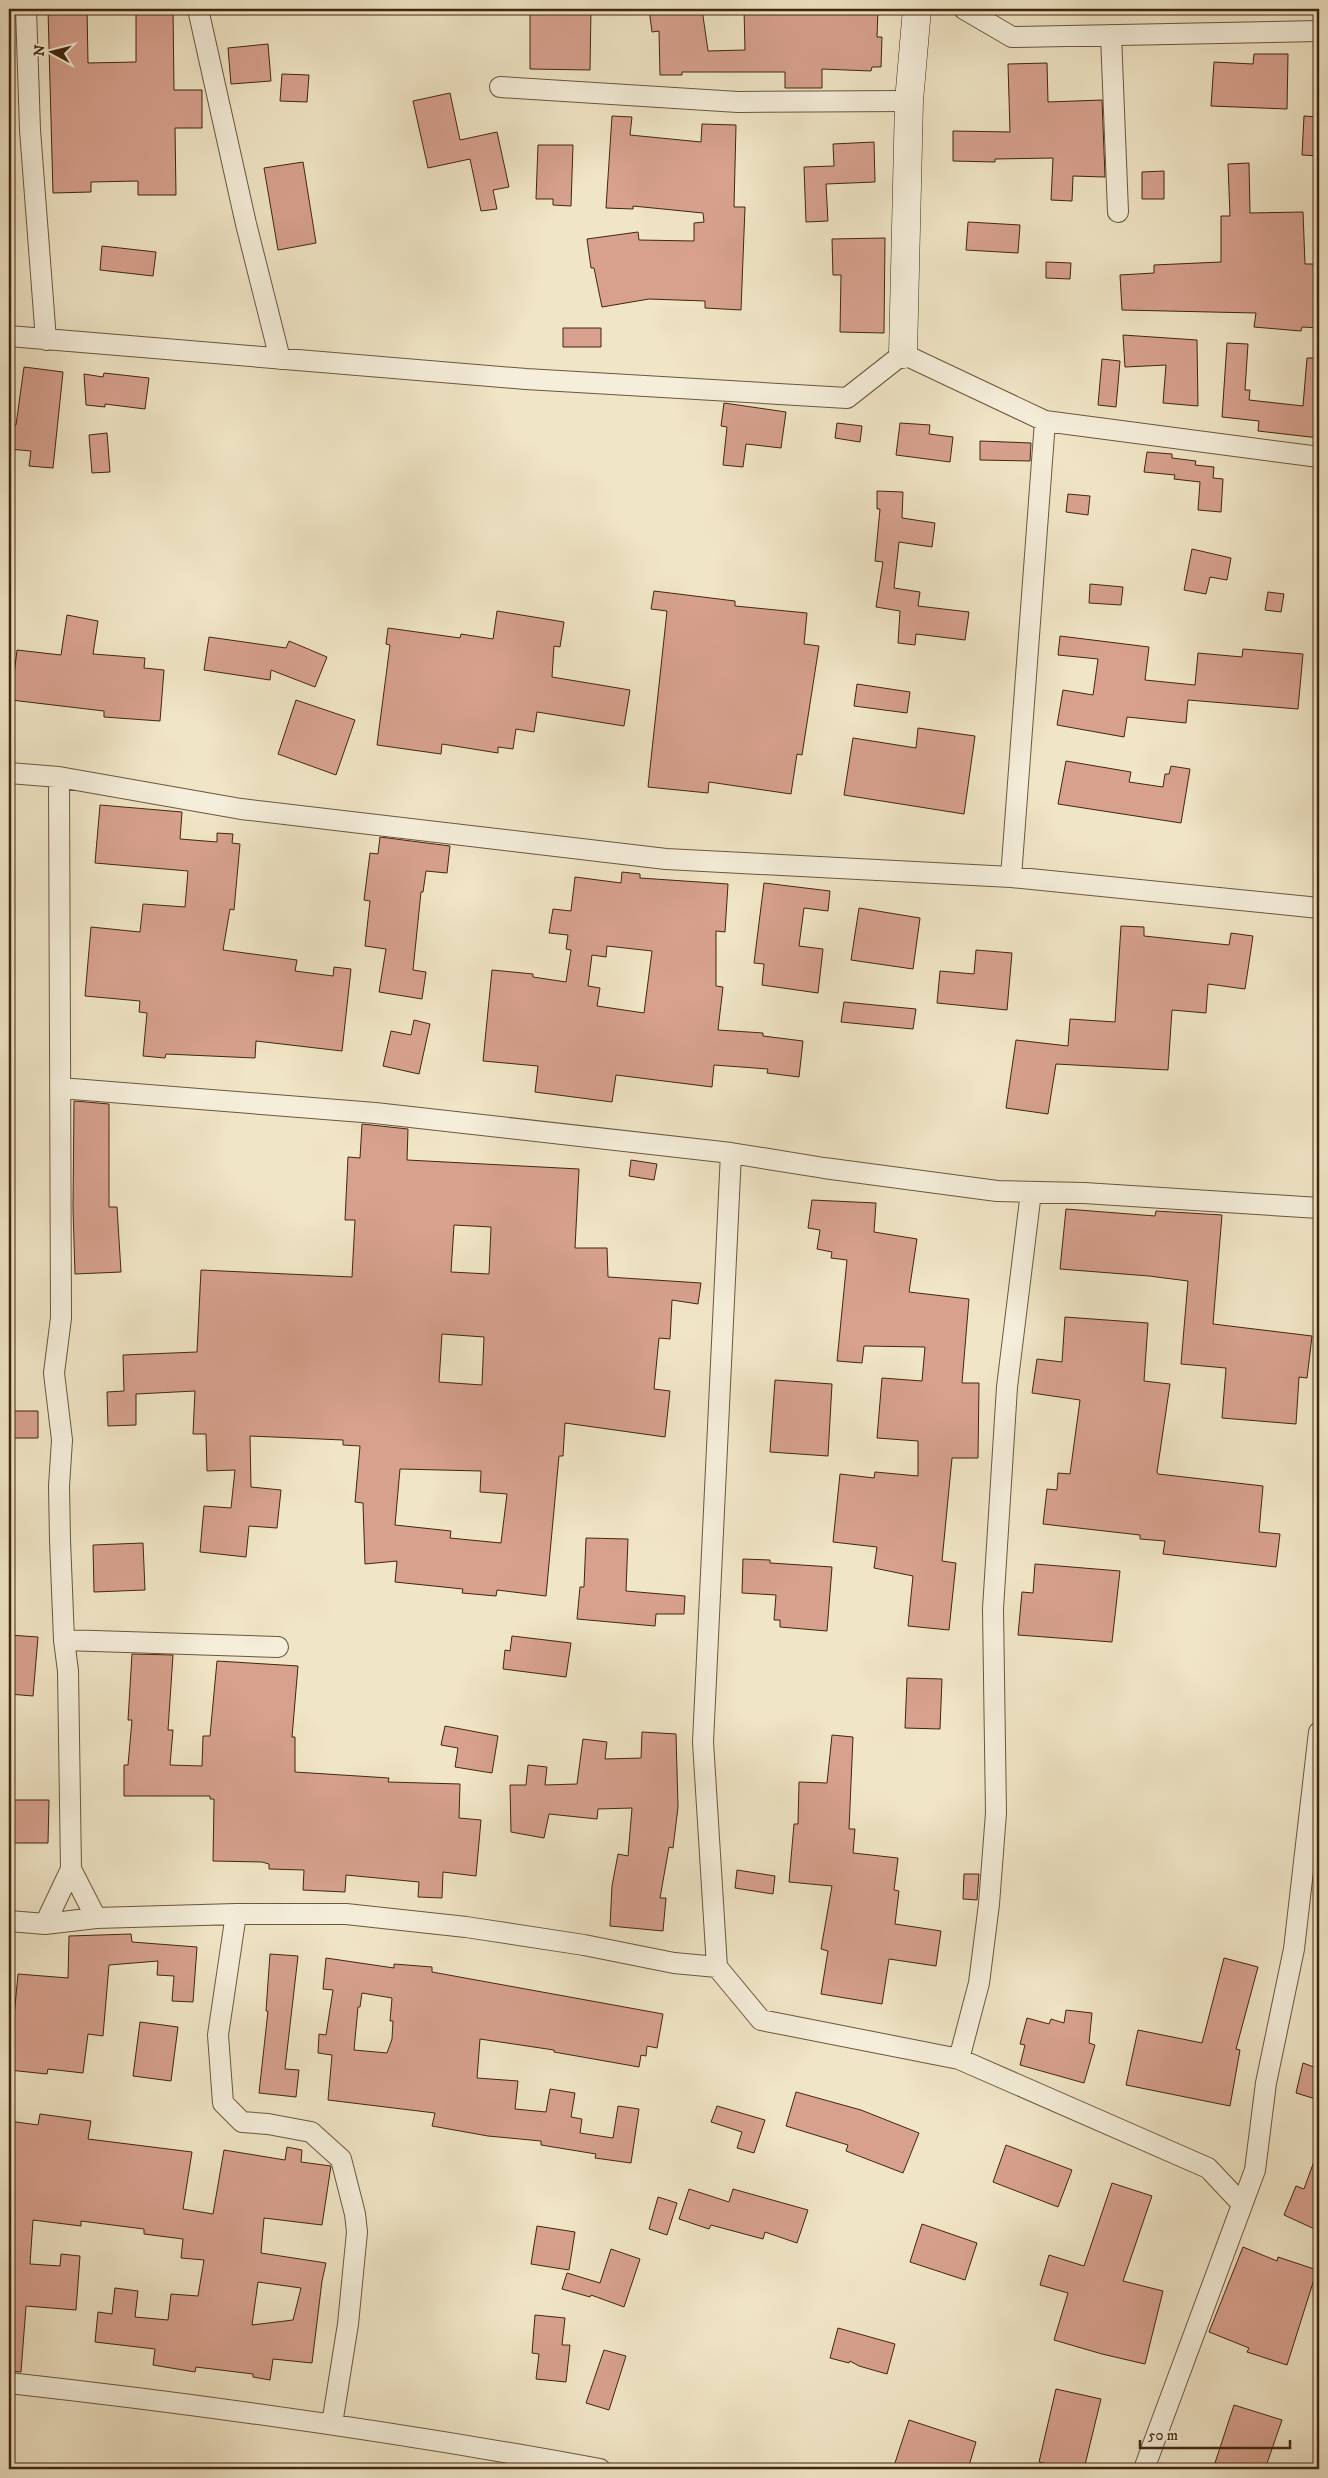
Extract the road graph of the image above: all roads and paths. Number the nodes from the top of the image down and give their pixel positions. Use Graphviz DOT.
graph roads {
  1 [pos="26,9"];
  2 [pos="198,9"];
  3 [pos="916,9"];
  4 [pos="964,9"];
  5 [pos="1319,31"];
  6 [pos="1111,35"];
  7 [pos="500,87"];
  8 [pos="908,101"];
  9 [pos="1118,212"];
  10 [pos="9,336"];
  11 [pos="46,340"];
  12 [pos="903,354"];
  13 [pos="280,359"];
  14 [pos="1045,421"];
  15 [pos="1319,457"];
  16 [pos="9,773"];
  17 [pos="59,777"];
  18 [pos="1011,877"];
  19 [pos="1319,908"];
  20 [pos="60,1088"];
  21 [pos="731,1152"];
  22 [pos="1031,1192"];
  23 [pos="1319,1208"];
  24 [pos="64,1640"];
  25 [pos="278,1647"];
  26 [pos="1319,1732"];
  27 [pos="70,1869"];
  28 [pos="236,1914"];
  29 [pos="96,1918"];
  30 [pos="9,1921"];
  31 [pos="45,1924"];
  32 [pos="717,1967"];
  33 [pos="958,2059"];
  34 [pos="1242,2204"];
  35 [pos="9,2383"];
  36 [pos="332,2424"];
  37 [pos="600,2469"];
  38 [pos="1144,2469"];
  1 -- 11 [label="street"];
  2 -- 13 [label="street"];
  3 -- 8 [label="street"];
  4 -- 6 [label="street"];
  5 -- 6 [label="street"];
  6 -- 9 [label="street"];
  7 -- 8 [label="street"];
  8 -- 12 [label="street"];
  10 -- 11 [label="street"];
  11 -- 13 [label="street"];
  12 -- 13 [label="street"];
  12 -- 14 [label="street"];
  14 -- 15 [label="street"];
  14 -- 18 [label="street"];
  16 -- 17 [label="street"];
  17 -- 18 [label="street"];
  17 -- 20 [label="street"];
  18 -- 19 [label="street"];
  20 -- 21 [label="street"];
  20 -- 24 [label="street"];
  21 -- 22 [label="street"];
  21 -- 32 [label="street"];
  22 -- 23 [label="street"];
  22 -- 33 [label="street"];
  24 -- 25 [label="street"];
  24 -- 27 [label="street"];
  26 -- 34 [label="street"];
  27 -- 29 [label="street"];
  27 -- 31 [label="street"];
  28 -- 29 [label="street"];
  28 -- 32 [label="street"];
  28 -- 36 [label="street"];
  29 -- 31 [label="street"];
  30 -- 31 [label="street"];
  32 -- 33 [label="street"];
  33 -- 34 [label="street"];
  34 -- 38 [label="street"];
  35 -- 36 [label="street"];
  36 -- 37 [label="street"];
}
